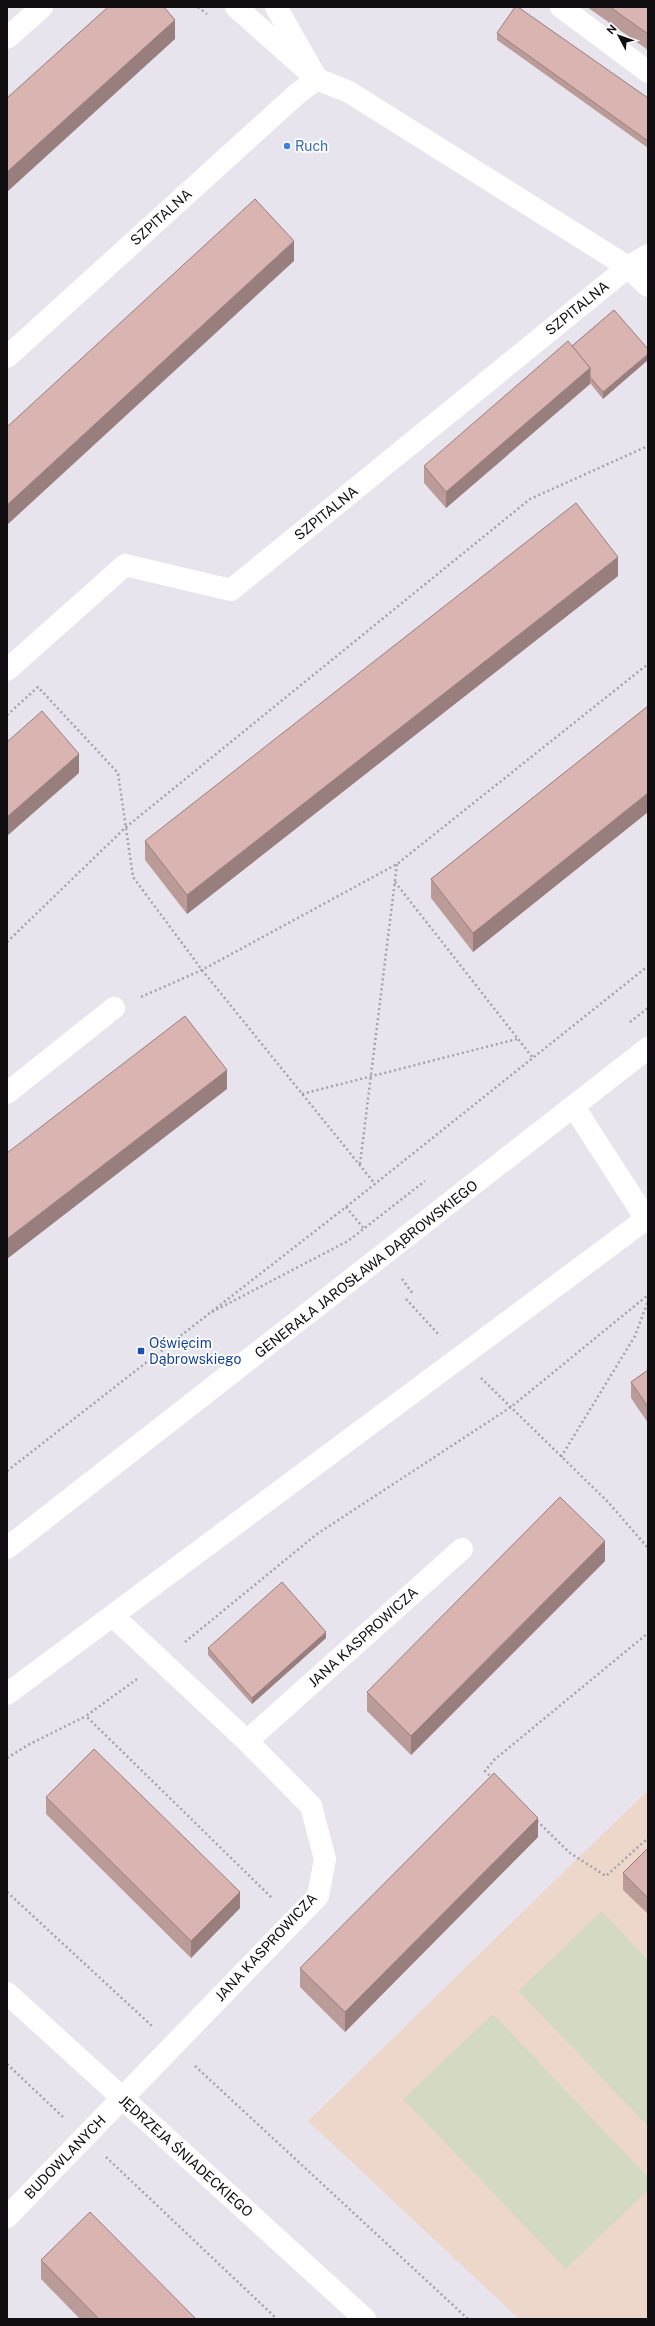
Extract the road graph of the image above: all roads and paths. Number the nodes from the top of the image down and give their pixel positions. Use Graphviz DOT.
graph roads {
  1 [pos="42,7"];
  2 [pos="236,7"];
  3 [pos="276,7"];
  4 [pos="561,7"];
  5 [pos="7,38"];
  6 [pos="648,72"];
  7 [pos="317,79"];
  8 [pos="648,255"];
  9 [pos="628,266"];
  10 [pos="648,286"];
  11 [pos="7,356"];
  12 [pos="648,446"];
  13 [pos="648,664"];
  14 [pos="7,670"];
  15 [pos="7,715"];
  16 [pos="125,828"];
  17 [pos="398,864"];
  18 [pos="395,882"];
  19 [pos="7,942"];
  20 [pos="648,966"];
  21 [pos="202,970"];
  22 [pos="114,1008"];
  23 [pos="648,1008"];
  24 [pos="626,1025"];
  25 [pos="517,1039"];
  26 [pos="648,1048"];
  27 [pos="533,1058"];
  28 [pos="371,1076"];
  29 [pos="7,1093"];
  30 [pos="302,1094"];
  31 [pos="574,1107"];
  32 [pos="360,1165"];
  33 [pos="426,1180"];
  34 [pos="375,1184"];
  35 [pos="647,1221"];
  36 [pos="648,1295"];
  37 [pos="406,1299"];
  38 [pos="648,1301"];
  39 [pos="206,1315"];
  40 [pos="461,1358"];
  41 [pos="511,1407"];
  42 [pos="561,1456"];
  43 [pos="7,1471"];
  44 [pos="7,1548"];
  45 [pos="648,1548"];
  46 [pos="462,1549"];
  47 [pos="112,1616"];
  48 [pos="648,1633"];
  49 [pos="162,1662"];
  50 [pos="7,1694"];
  51 [pos="86,1716"];
  52 [pos="246,1741"];
  53 [pos="7,1758"];
  54 [pos="496,1781"];
  55 [pos="533,1818"];
  56 [pos="648,1838"];
  57 [pos="7,1892"];
  58 [pos="293,1922"];
  59 [pos="7,1993"];
  60 [pos="172,2045"];
  61 [pos="7,2064"];
  62 [pos="123,2097"];
  63 [pos="85,2136"];
  64 [pos="7,2217"];
  65 [pos="277,2319"];
  66 [pos="365,2319"];
  67 [pos="468,2319"];
  1 -- 5 [label="street"];
  2 -- 7 [label="street"];
  3 -- 7 [label="street"];
  4 -- 6 [label="street"];
  7 -- 9 [label="street"];
  7 -- 11 [label="street, SZPITALNA"];
  8 -- 9 [label="street"];
  9 -- 10 [label="street"];
  9 -- 14 [label="street, SZPITALNA"];
  12 -- 16 [label="path"];
  13 -- 17 [label="path"];
  15 -- 16 [label="path"];
  16 -- 19 [label="path"];
  16 -- 21 [label="path"];
  17 -- 18 [label="path"];
  17 -- 21 [label="path"];
  18 -- 25 [label="path"];
  18 -- 28 [label="path"];
  20 -- 27 [label="path"];
  21 -- 22 [label="path"];
  21 -- 30 [label="path"];
  22 -- 29 [label="street"];
  23 -- 24 [label="path"];
  25 -- 27 [label="path"];
  25 -- 28 [label="path"];
  26 -- 31 [label="street, GENERAŁA JAROSŁAWA DĄBROWSKIEGO"];
  27 -- 34 [label="path"];
  28 -- 30 [label="path"];
  28 -- 32 [label="path"];
  30 -- 32 [label="path"];
  31 -- 35 [label="street"];
  31 -- 44 [label="street, GENERAŁA JAROSŁAWA DĄBROWSKIEGO"];
  32 -- 34 [label="path"];
  33 -- 39 [label="path"];
  34 -- 39 [label="path"];
  35 -- 40 [label="street"];
  36 -- 41 [label="path"];
  37 -- 40 [label="path"];
  38 -- 42 [label="path"];
  39 -- 43 [label="path"];
  40 -- 41 [label="path"];
  40 -- 47 [label="street"];
  41 -- 42 [label="path"];
  41 -- 49 [label="path"];
  42 -- 45 [label="path"];
  46 -- 52 [label="street, JANA KASPROWICZA"];
  47 -- 49 [label="street, JANA KASPROWICZA"];
  47 -- 50 [label="street"];
  48 -- 54 [label="path"];
  49 -- 51 [label="path"];
  49 -- 52 [label="street, JANA KASPROWICZA"];
  51 -- 53 [label="path"];
  51 -- 58 [label="path"];
  52 -- 58 [label="street, JANA KASPROWICZA"];
  55 -- 56 [label="path"];
  57 -- 60 [label="path"];
  58 -- 60 [label="street, JANA KASPROWICZA"];
  59 -- 62 [label="street, JĘDRZEJA ŚNIADECKIEGO"];
  60 -- 62 [label="street, JANA KASPROWICZA"];
  60 -- 67 [label="path"];
  61 -- 63 [label="path"];
  62 -- 63 [label="street, BUDOWLANYCH"];
  62 -- 66 [label="street, JĘDRZEJA ŚNIADECKIEGO"];
  63 -- 64 [label="street, BUDOWLANYCH"];
  63 -- 65 [label="path"];
}
